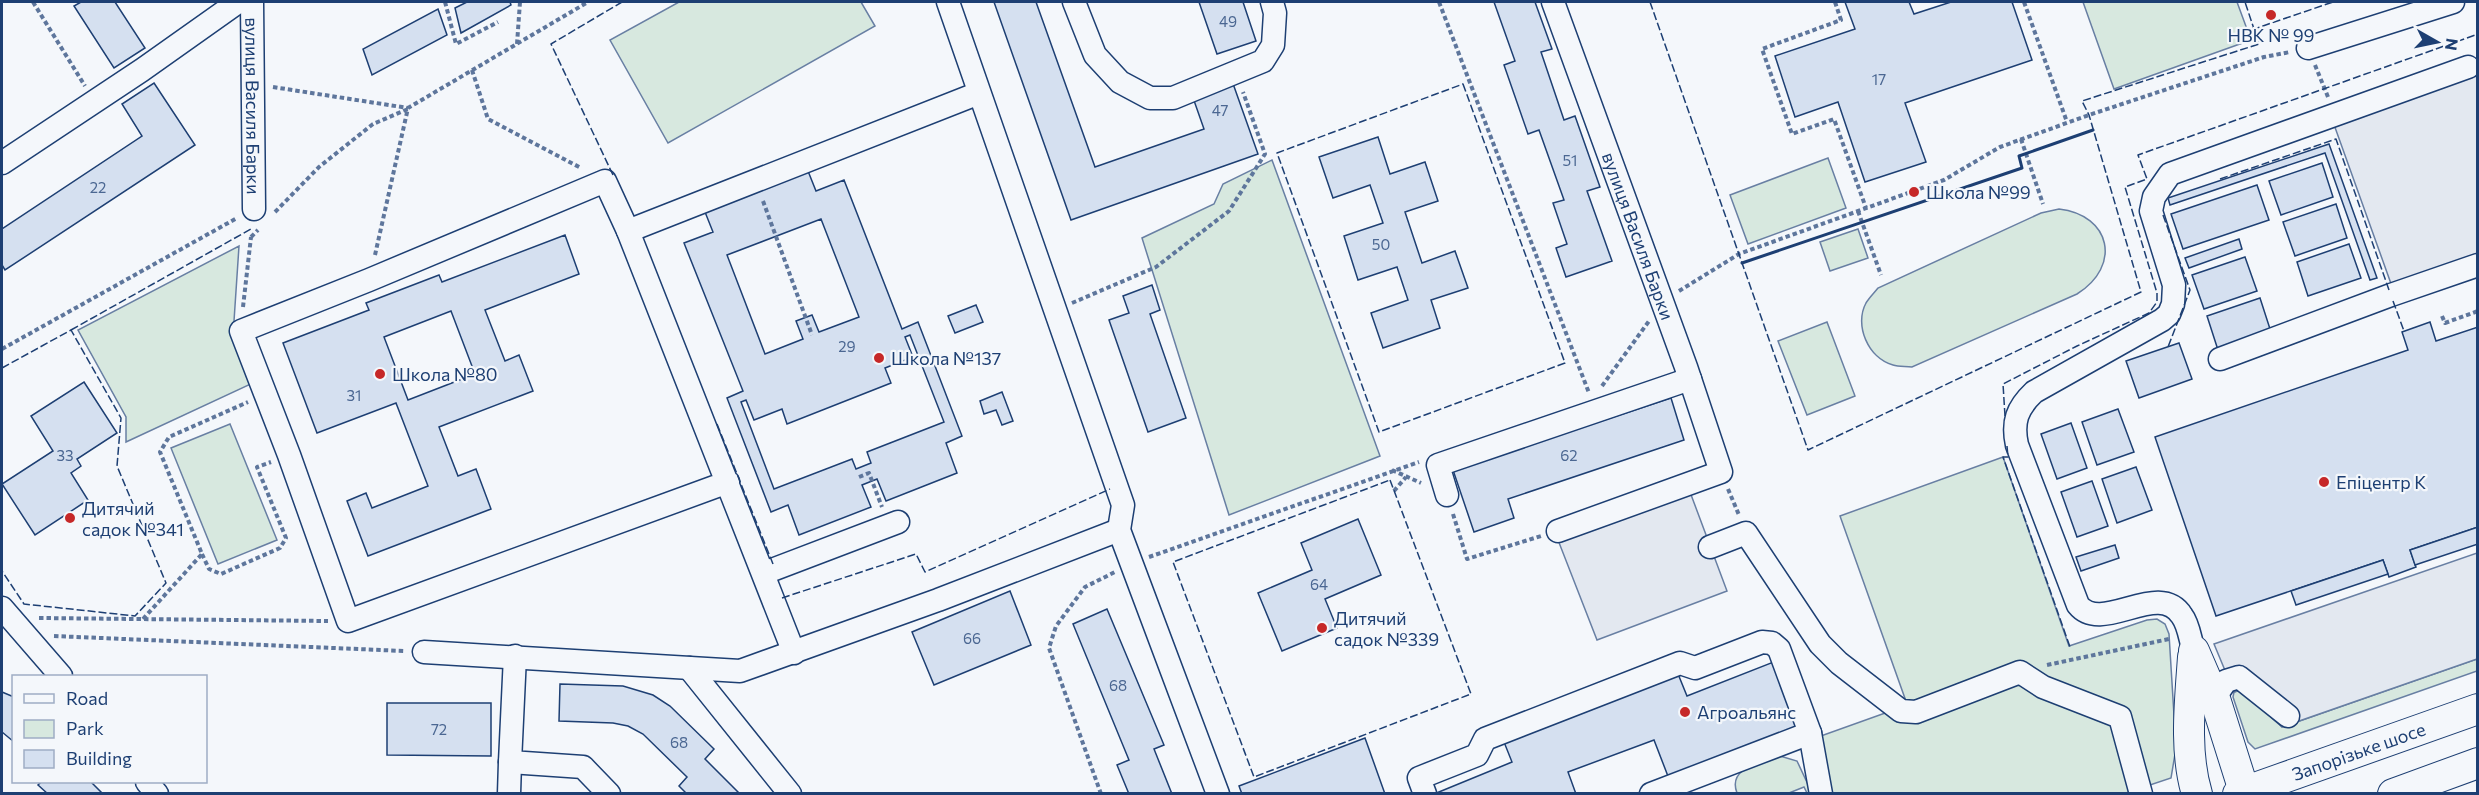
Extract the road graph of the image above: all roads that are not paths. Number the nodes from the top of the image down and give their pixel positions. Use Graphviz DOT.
graph roads {
  1 [pos="238,2"];
  2 [pos="252,2"];
  3 [pos="948,2"];
  4 [pos="1074,2"];
  5 [pos="1272,2"];
  6 [pos="1553,2"];
  7 [pos="2453,2"];
  8 [pos="2308,48"];
  9 [pos="2468,67"];
  10 [pos="979,93"];
  11 [pos="2,163"];
  12 [pos="264,215"];
  13 [pos="628,231"];
  14 [pos="2478,265"];
  15 [pos="2220,359"];
  16 [pos="1690,379"];
  17 [pos="728,482"];
  18 [pos="1447,495"];
  19 [pos="894,524"];
  20 [pos="1119,530"];
  21 [pos="1558,531"];
  22 [pos="1710,547"];
  23 [pos="765,573"];
  24 [pos="5,613"];
  25 [pos="2182,645"];
  26 [pos="424,651"];
  27 [pos="794,653"];
  28 [pos="515,656"];
  29 [pos="689,668"];
  30 [pos="60,675"];
  31 [pos="2216,702"];
  32 [pos="2478,709"];
  33 [pos="2288,716"];
  34 [pos="1810,734"];
  35 [pos="510,762"];
  36 [pos="2478,763"];
  37 [pos="2242,793"];
  38 [pos="509,794"];
  39 [pos="609,794"];
  40 [pos="790,794"];
  41 [pos="1218,794"];
  42 [pos="1425,794"];
  43 [pos="1651,794"];
  44 [pos="1821,794"];
  45 [pos="2141,794"];
  46 [pos="2197,794"];
  47 [pos="2393,794"];
  1 -- 11 [label="lane"];
  2 -- 12 [label="lane, вулиця Василя Барки"];
  3 -- 10 [label="lane"];
  4 -- 5 [label="lane"];
  6 -- 16 [label="lane, вулиця Василя Барки"];
  7 -- 8 [label="lane"];
  9 -- 25 [label="lane"];
  10 -- 13 [label="lane"];
  10 -- 20 [label="lane"];
  13 -- 17 [label="lane"];
  13 -- 17 [label="lane"];
  14 -- 15 [label="lane"];
  16 -- 18 [label="lane"];
  16 -- 21 [label="lane, вулиця Василя Барки"];
  17 -- 23 [label="lane"];
  19 -- 23 [label="lane"];
  20 -- 27 [label="lane"];
  20 -- 41 [label="lane"];
  22 -- 45 [label="lane"];
  23 -- 27 [label="lane"];
  24 -- 30 [label="lane"];
  25 -- 31 [label="main road"];
  25 -- 46 [label="main road"];
  26 -- 28 [label="lane"];
  27 -- 29 [label="lane"];
  28 -- 29 [label="lane"];
  28 -- 35 [label="lane"];
  29 -- 40 [label="lane"];
  31 -- 33 [label="lane"];
  31 -- 37 [label="main road"];
  32 -- 37 [label="main road, Запорізьке шосе"];
  34 -- 42 [label="lane"];
  34 -- 43 [label="lane"];
  34 -- 44 [label="lane"];
  35 -- 38 [label="lane"];
  35 -- 39 [label="lane"];
  36 -- 47 [label="main road"];
}
